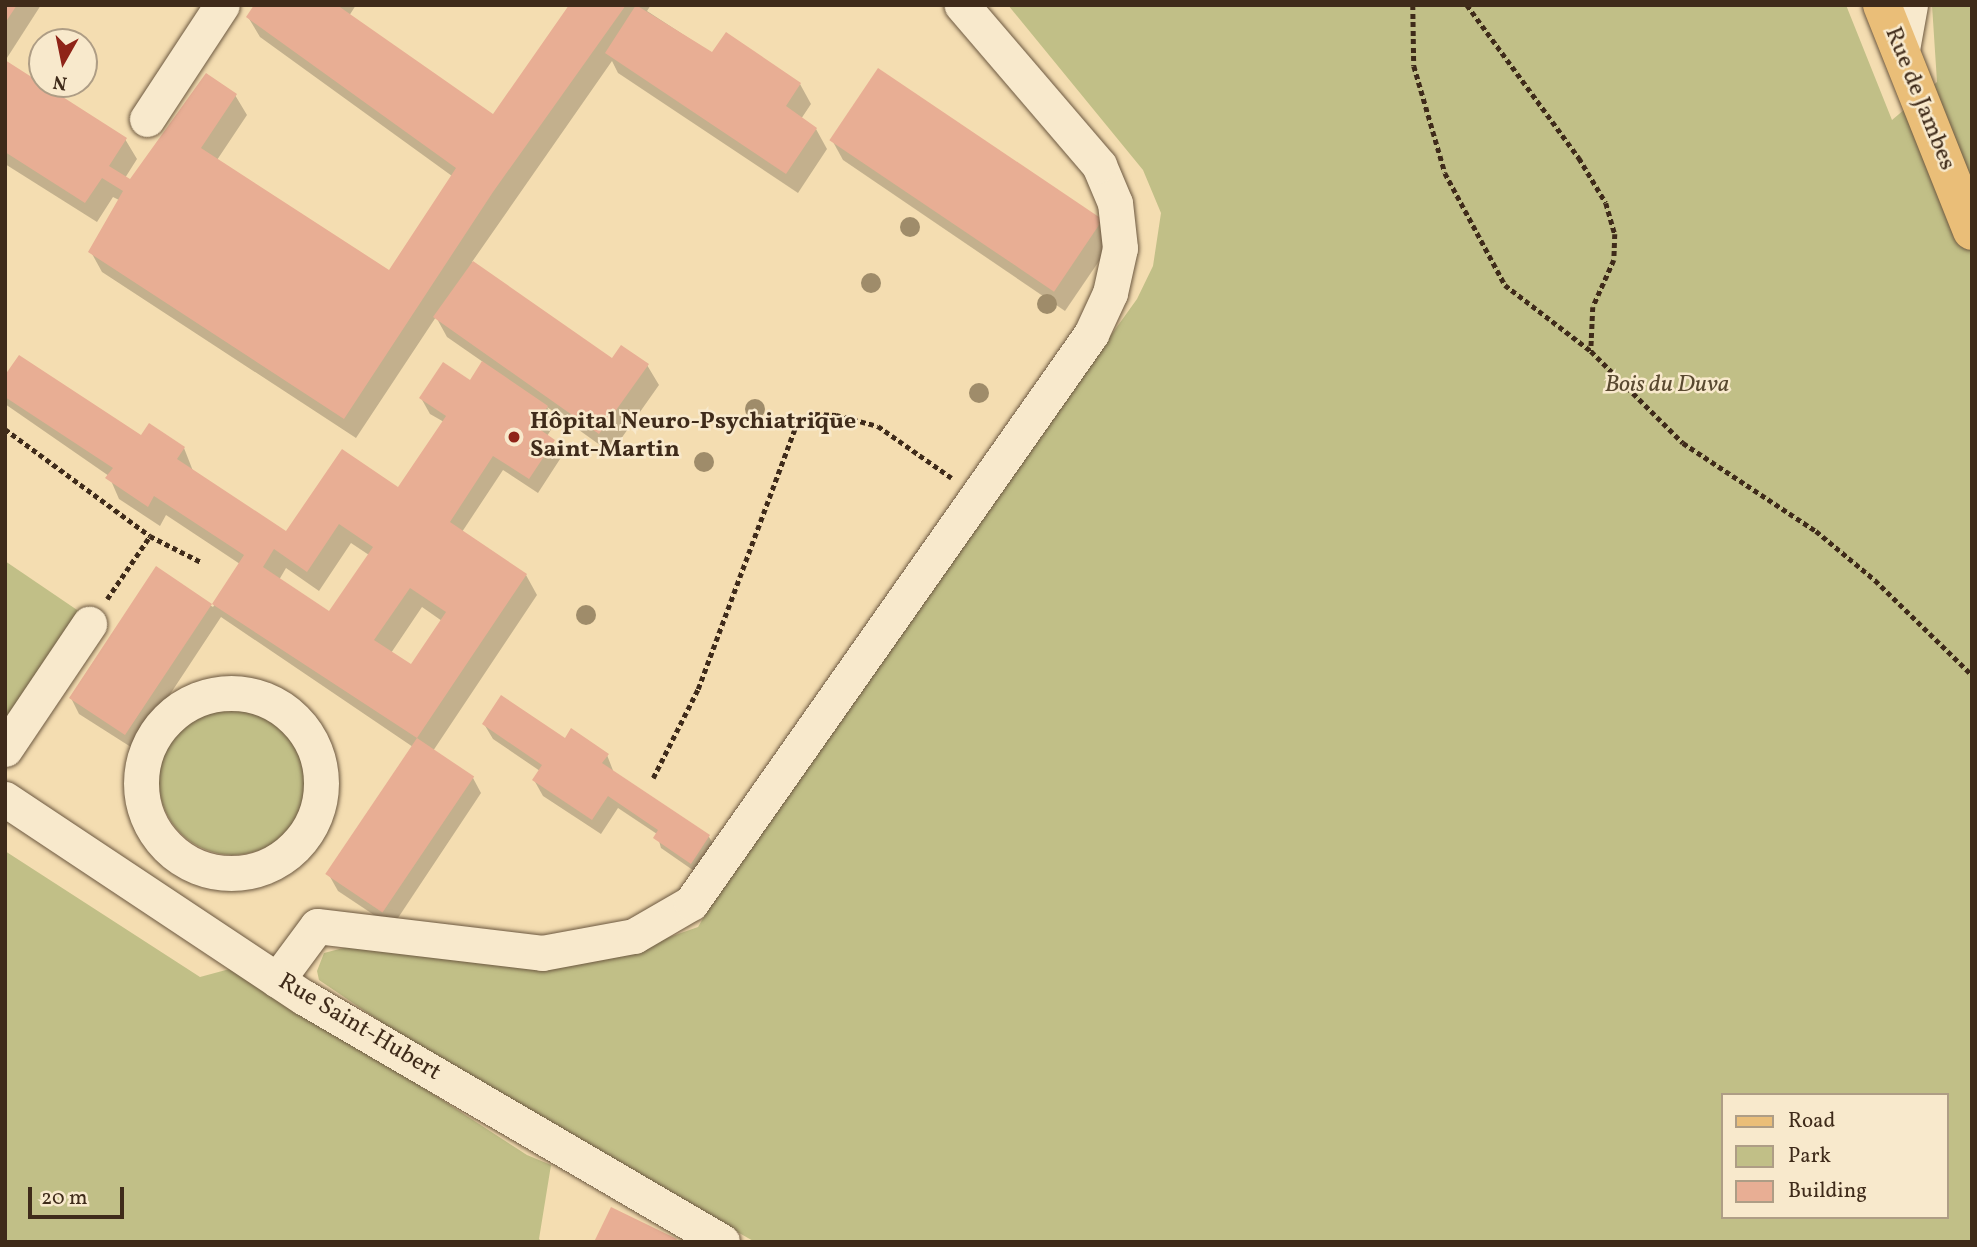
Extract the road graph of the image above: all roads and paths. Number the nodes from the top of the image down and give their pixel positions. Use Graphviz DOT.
graph roads {
  1 [pos="222,5"];
  2 [pos="962,5"];
  3 [pos="1413,5"];
  4 [pos="1467,5"];
  5 [pos="1478,5"];
  6 [pos="1882,5"];
  7 [pos="1910,5"];
  8 [pos="1474,15"];
  9 [pos="1901,55"];
  10 [pos="147,119"];
  11 [pos="1972,231"];
  12 [pos="1591,351"];
  13 [pos="5,429"];
  14 [pos="971,503"];
  15 [pos="150,536"];
  16 [pos="203,563"];
  17 [pos="89,624"];
  18 [pos="1972,675"];
  19 [pos="5,749"];
  20 [pos="653,778"];
  21 [pos="5,799"];
  22 [pos="187,862"];
  23 [pos="159,901"];
  24 [pos="277,979"];
  25 [pos="722,1242"];
  1 -- 10 [label="street"];
  2 -- 14 [label="street"];
  3 -- 12 [label="path"];
  4 -- 8 [label="path"];
  5 -- 8 [label="path"];
  6 -- 9 [label="main road, Rue de Jambes"];
  7 -- 9 [label="street"];
  8 -- 12 [label="path"];
  9 -- 11 [label="main road, Rue de Jambes"];
  12 -- 18 [label="path"];
  13 -- 15 [label="path"];
  14 -- 20 [label="path"];
  14 -- 24 [label="street"];
  15 -- 16 [label="path"];
  15 -- 17 [label="path"];
  17 -- 19 [label="street"];
  21 -- 23 [label="street, Rue Saint-Hubert"];
  22 -- 22 [label="street"];
  22 -- 23 [label="street"];
  23 -- 24 [label="street, Rue Saint-Hubert"];
  24 -- 25 [label="street, Rue Saint-Hubert"];
}
